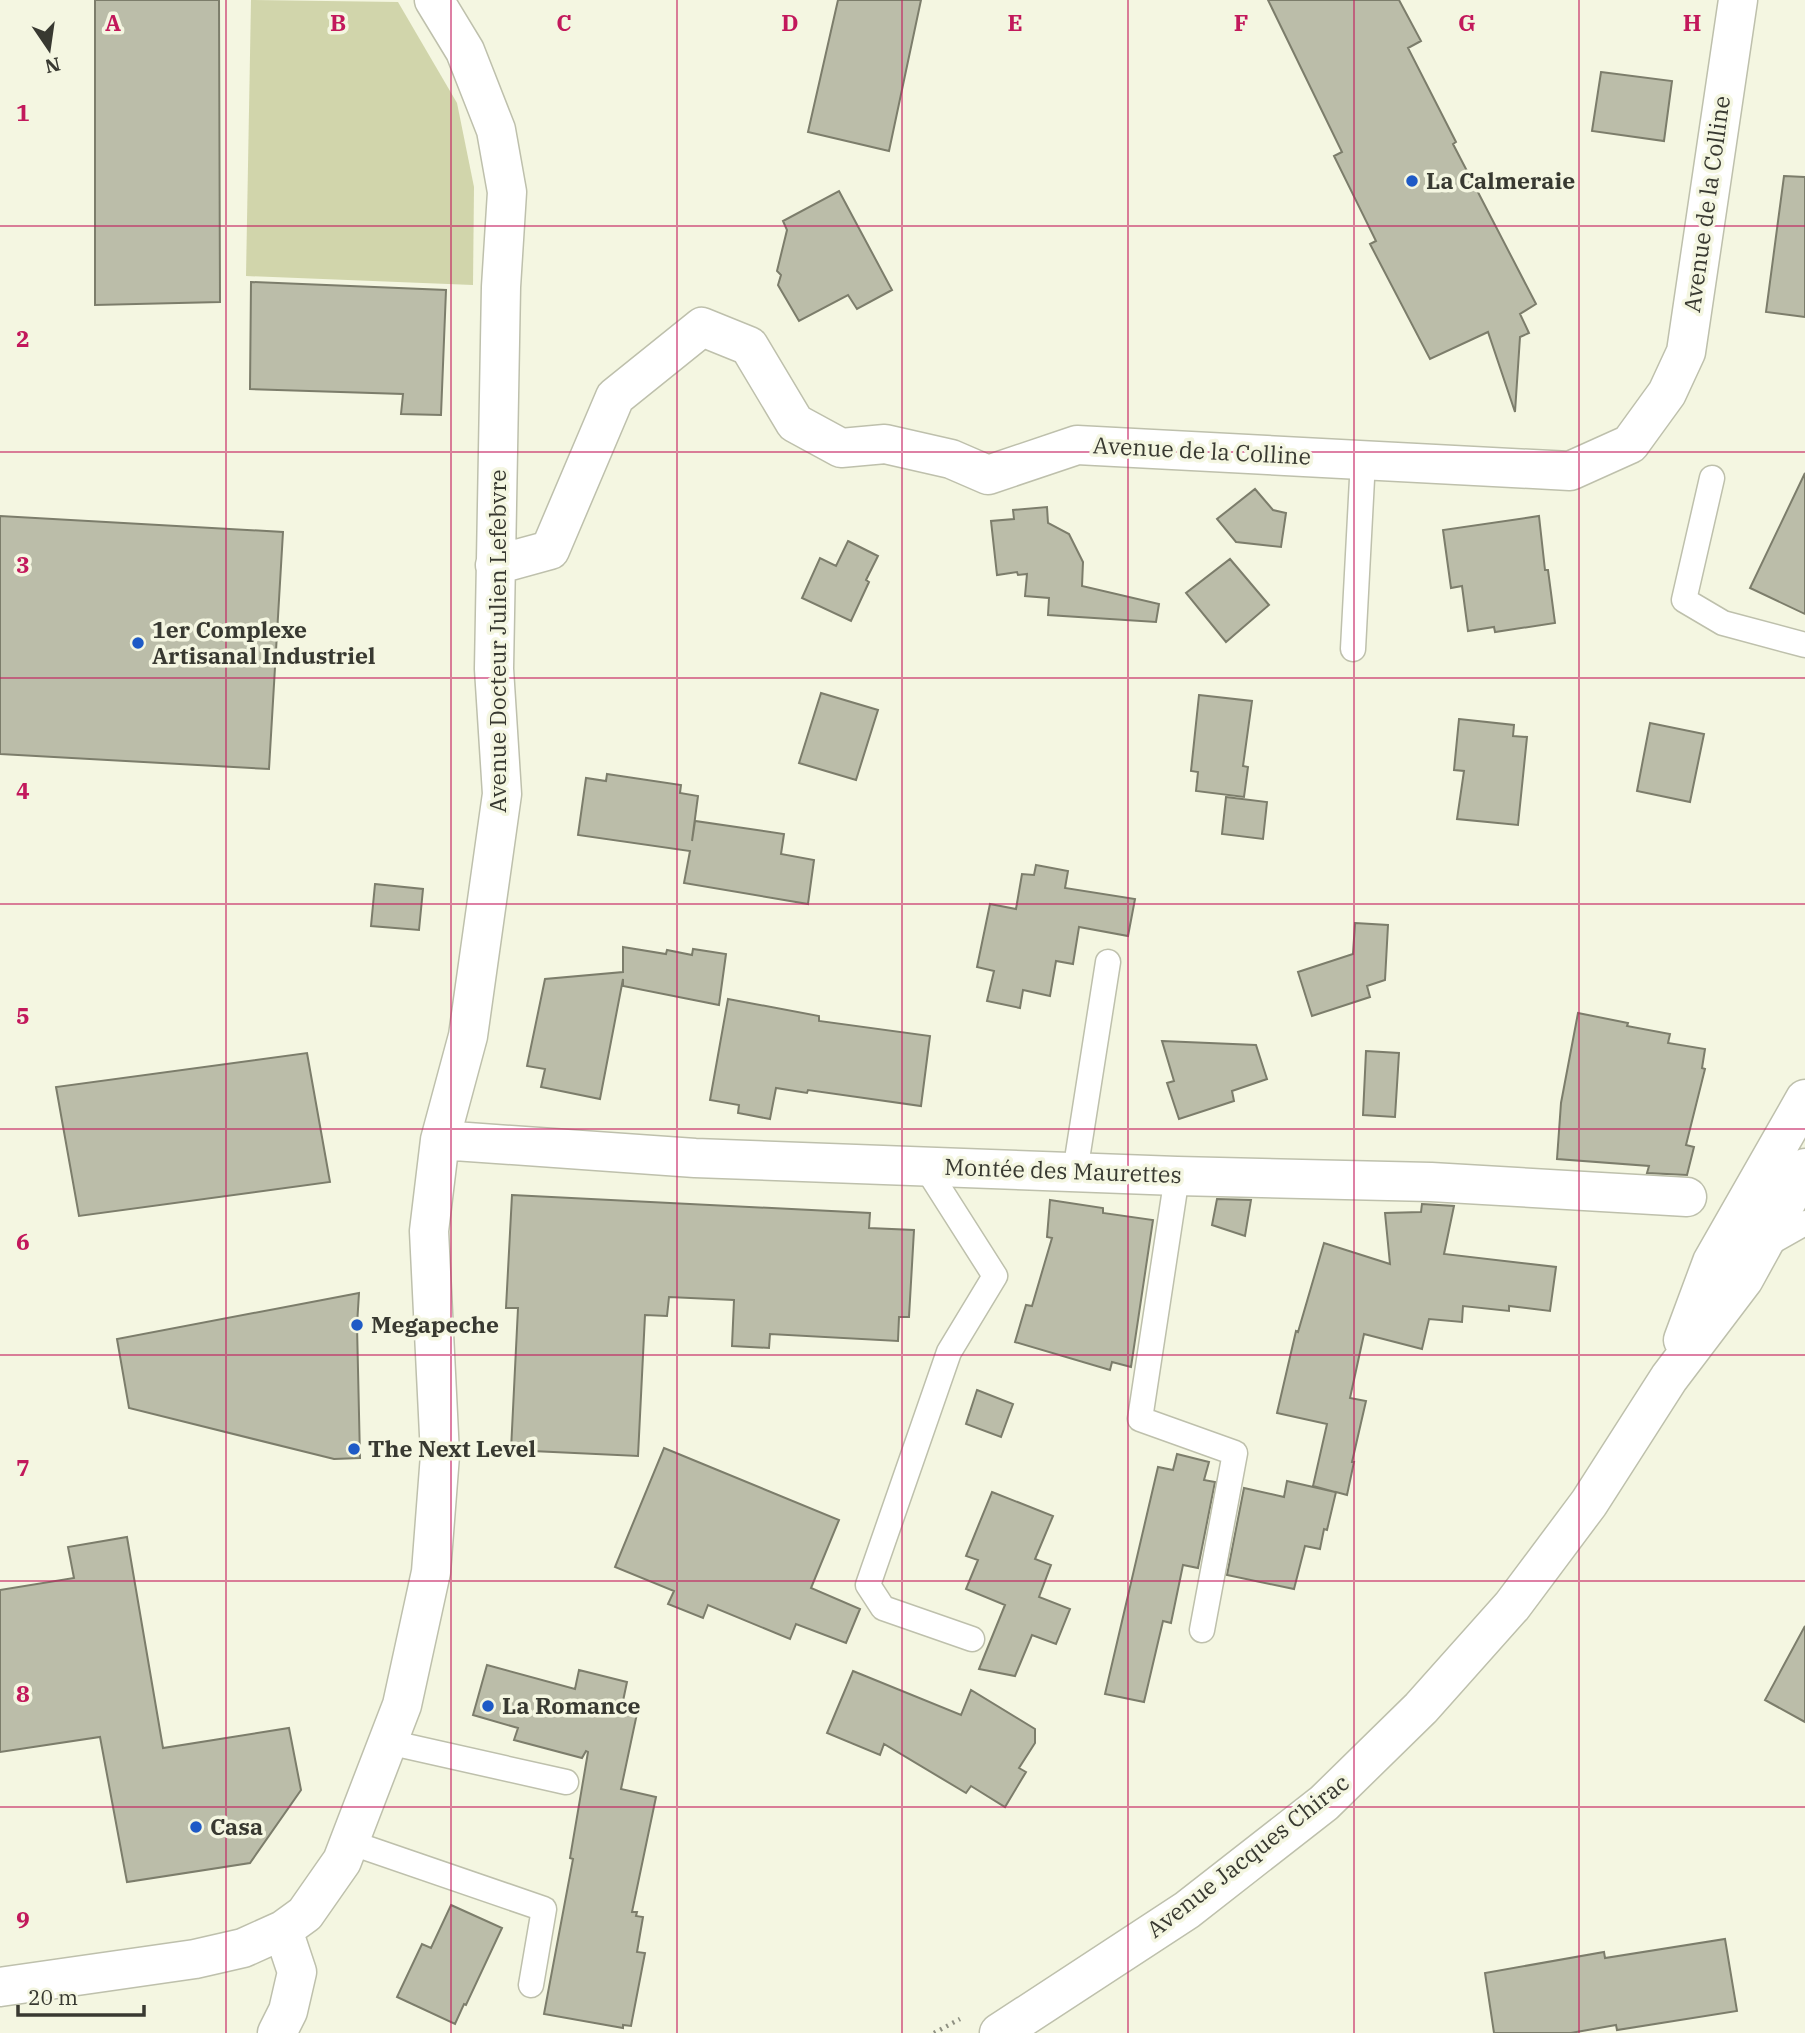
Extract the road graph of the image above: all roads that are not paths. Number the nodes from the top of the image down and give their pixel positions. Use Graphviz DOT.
graph roads {
  1 [pos="434,0"];
  2 [pos="1738,0"];
  3 [pos="1363,460"];
  4 [pos="1712,478"];
  5 [pos="495,565"];
  6 [pos="1805,645"];
  7 [pos="1353,649"];
  8 [pos="1108,962"];
  9 [pos="1805,1099"];
  10 [pos="440,1140"];
  11 [pos="925,1166"];
  12 [pos="1805,1168"];
  13 [pos="1075,1172"];
  14 [pos="1177,1176"];
  15 [pos="1687,1197"];
  16 [pos="1805,1223"];
  17 [pos="1761,1248"];
  18 [pos="1669,1378"];
  19 [pos="1202,1630"];
  20 [pos="972,1639"];
  21 [pos="388,1742"];
  22 [pos="566,1782"];
  23 [pos="349,1842"];
  24 [pos="283,1930"];
  25 [pos="531,1985"];
  26 [pos="0,1987"];
  27 [pos="983,2024"];
  28 [pos="277,2033"];
  1 -- 5 [label="street, Avenue Docteur Julien Lefebvre"];
  2 -- 3 [label="street, Avenue de la Colline"];
  3 -- 5 [label="street, Avenue de la Colline"];
  3 -- 7 [label="lane"];
  4 -- 6 [label="lane"];
  5 -- 10 [label="street, Avenue Docteur Julien Lefebvre"];
  8 -- 13 [label="lane"];
  9 -- 18 [label="street, Avenue Jacques Chirac"];
  10 -- 11 [label="street, Montée des Maurettes"];
  10 -- 21 [label="street, Avenue Docteur Julien Lefebvre"];
  11 -- 13 [label="street, Montée des Maurettes"];
  11 -- 20 [label="lane"];
  12 -- 17 [label="street, Avenue Jacques Chirac"];
  13 -- 14 [label="street, Montée des Maurettes"];
  14 -- 15 [label="street, Montée des Maurettes"];
  14 -- 19 [label="lane"];
  16 -- 17 [label="lane"];
  17 -- 18 [label="street, Avenue Jacques Chirac"];
  18 -- 27 [label="street, Avenue Jacques Chirac"];
  21 -- 22 [label="lane"];
  21 -- 23 [label="street, Avenue Docteur Julien Lefebvre"];
  23 -- 24 [label="street, Avenue Docteur Julien Lefebvre"];
  23 -- 25 [label="lane"];
  24 -- 26 [label="street, Avenue Docteur Julien Lefebvre"];
  24 -- 28 [label="street"];
}
